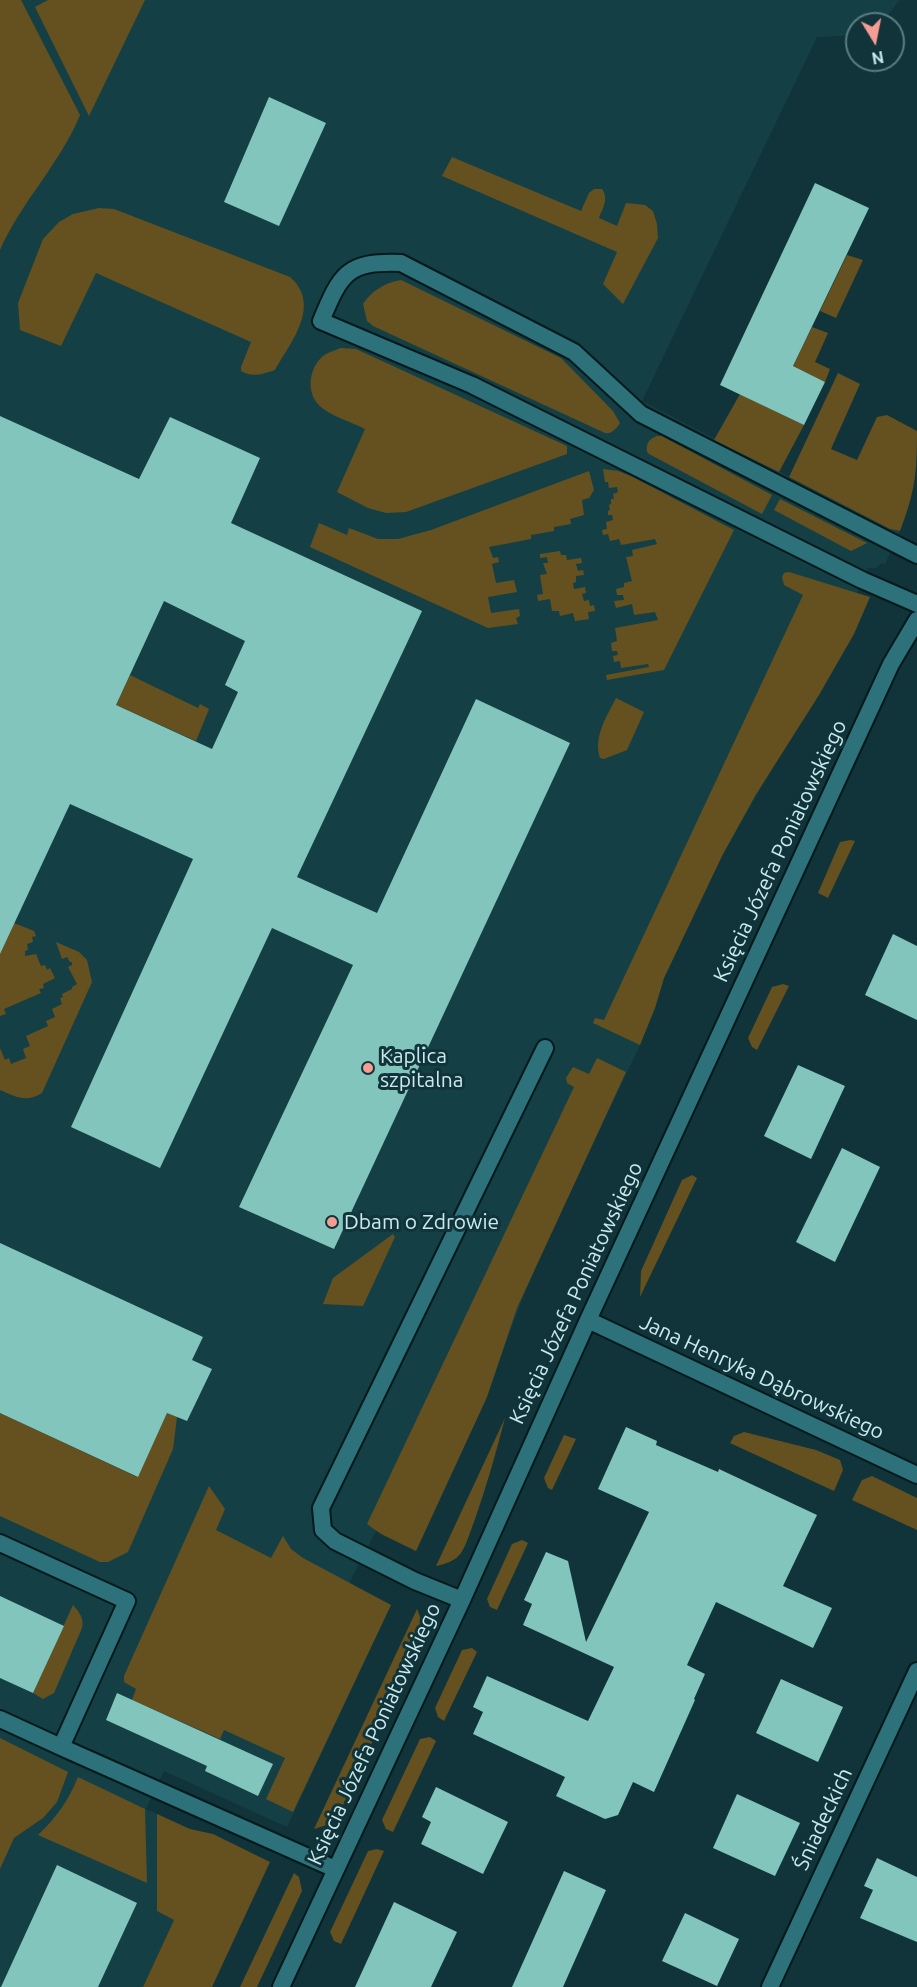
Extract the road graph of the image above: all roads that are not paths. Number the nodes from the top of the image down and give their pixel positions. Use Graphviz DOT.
graph roads {
  1 [pos="917,555"];
  2 [pos="917,604"];
  3 [pos="917,620"];
  4 [pos="545,1048"];
  5 [pos="588,1320"];
  6 [pos="917,1474"];
  7 [pos="0,1543"];
  8 [pos="462,1600"];
  9 [pos="917,1671"];
  10 [pos="0,1719"];
  11 [pos="61,1747"];
  12 [pos="335,1869"];
  13 [pos="281,1987"];
  14 [pos="770,1987"];
  1 -- 2 [label="street"];
  3 -- 5 [label="street, Księcia Józefa Poniatowskiego"];
  4 -- 8 [label="street"];
  5 -- 6 [label="street, Jana Henryka Dąbrowskiego"];
  5 -- 8 [label="street, Księcia Józefa Poniatowskiego"];
  7 -- 11 [label="street"];
  8 -- 12 [label="street, Księcia Józefa Poniatowskiego"];
  9 -- 14 [label="street, Śniadeckich"];
  10 -- 11 [label="street"];
  11 -- 12 [label="street"];
  12 -- 13 [label="street, Księcia Józefa Poniatowskiego"];
}
